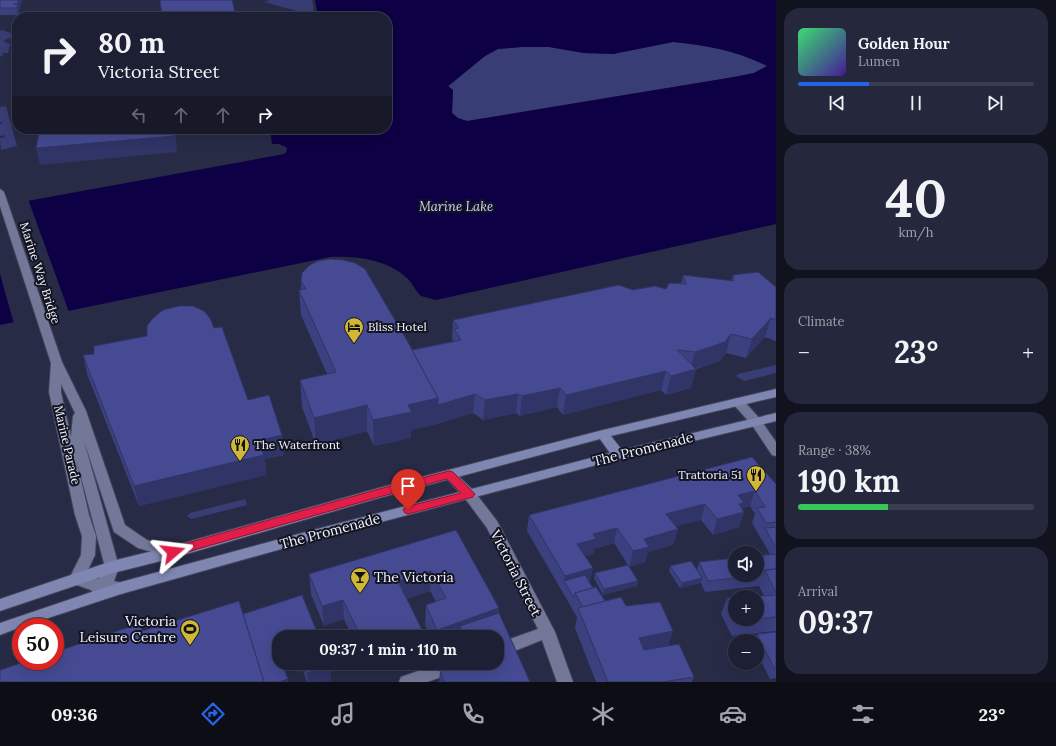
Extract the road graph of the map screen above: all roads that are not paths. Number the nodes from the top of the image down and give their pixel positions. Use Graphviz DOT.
graph roads {
  1 [pos="0,192"];
  2 [pos="56,362"];
  3 [pos="776,393"];
  4 [pos="738,402"];
  5 [pos="80,412"];
  6 [pos="776,417"];
  7 [pos="756,422"];
  8 [pos="603,434"];
  9 [pos="776,452"];
  10 [pos="619,455"];
  11 [pos="449,475"];
  12 [pos="469,494"];
  13 [pos="173,552"];
  14 [pos="112,567"];
  15 [pos="76,579"];
  16 [pos="102,585"];
  17 [pos="121,588"];
  18 [pos="88,598"];
  19 [pos="0,605"];
  20 [pos="0,629"];
  21 [pos="547,632"];
  22 [pos="512,645"];
  23 [pos="441,670"];
  24 [pos="407,682"];
  25 [pos="565,682"];
  1 -- 2 [label="street, Marine Way Bridge"];
  2 -- 5 [label="street, Marine Parade"];
  2 -- 15 [label="street, Marine Parade"];
  3 -- 4 [label="main road, The Promenade"];
  4 -- 7 [label="street"];
  4 -- 8 [label="main road, The Promenade"];
  5 -- 13 [label="street, Marine Parade"];
  5 -- 14 [label="street, Marine Parade"];
  6 -- 7 [label="main road, The Promenade"];
  7 -- 9 [label="street"];
  7 -- 10 [label="main road, The Promenade"];
  8 -- 10 [label="main road"];
  8 -- 11 [label="main road, The Promenade"];
  10 -- 12 [label="main road, The Promenade"];
  11 -- 12 [label="street, Victoria Street"];
  11 -- 13 [label="main road, The Promenade"];
  12 -- 17 [label="main road, The Promenade"];
  12 -- 21 [label="street, Victoria Street"];
  13 -- 14 [label="main road, The Promenade"];
  14 -- 15 [label="main road, The Promenade"];
  14 -- 16 [label="street"];
  15 -- 16 [label="street"];
  15 -- 19 [label="main road, The Promenade"];
  16 -- 17 [label="street"];
  16 -- 18 [label="street"];
  17 -- 18 [label="main road, The Promenade"];
  18 -- 20 [label="main road, The Promenade"];
  21 -- 22 [label="street"];
  21 -- 25 [label="street, Victoria Street"];
  23 -- 24 [label="street"];
}
